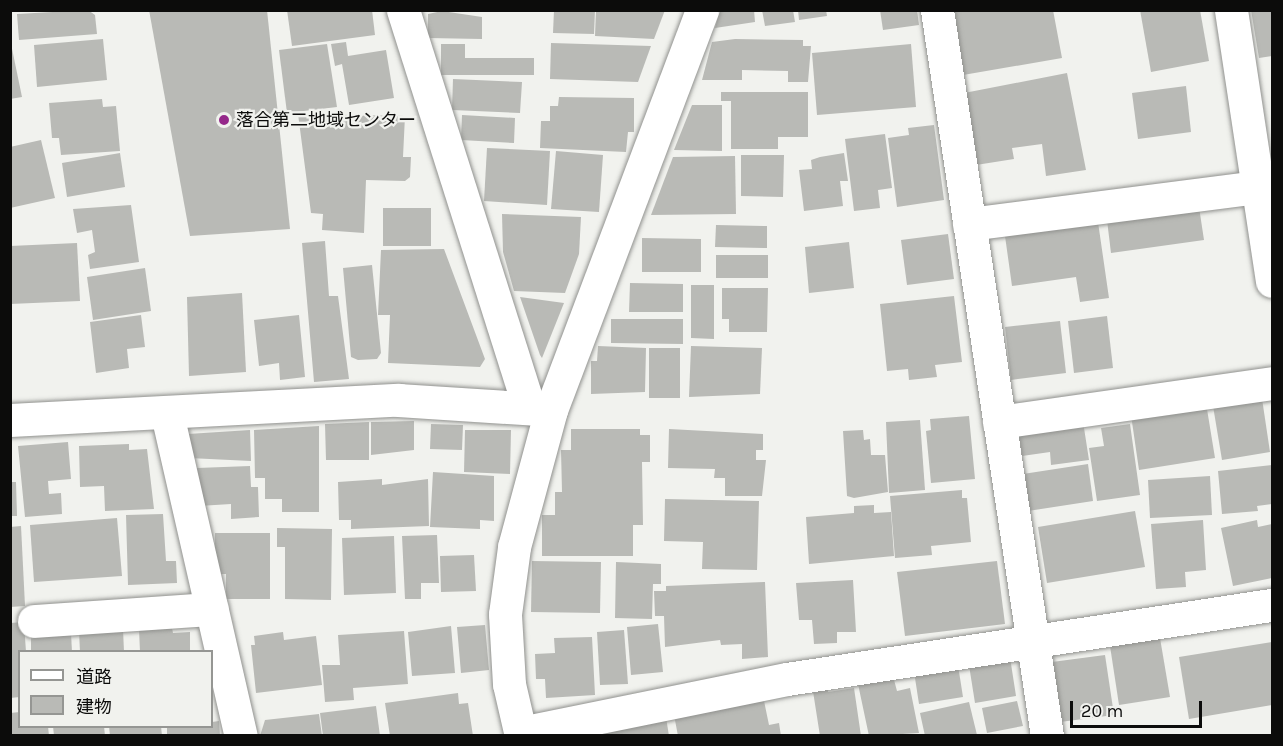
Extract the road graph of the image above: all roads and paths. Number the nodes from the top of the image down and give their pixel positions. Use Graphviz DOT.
graph roads {
  1 [pos="403,10"];
  2 [pos="702,10"];
  3 [pos="937,10"];
  4 [pos="1231,10"];
  5 [pos="1258,187"];
  6 [pos="969,224"];
  7 [pos="1272,281"];
  8 [pos="1272,383"];
  9 [pos="540,409"];
  10 [pos="167,414"];
  11 [pos="10,420"];
  12 [pos="999,422"];
  13 [pos="1272,605"];
  14 [pos="212,609"];
  15 [pos="34,621"];
  16 [pos="1031,640"];
  17 [pos="521,734"];
  18 [pos="241,735"];
  19 [pos="1047,735"];
  1 -- 9 [label="street"];
  2 -- 9 [label="street"];
  3 -- 6 [label="street"];
  4 -- 5 [label="street"];
  5 -- 6 [label="street"];
  5 -- 7 [label="street"];
  6 -- 12 [label="street"];
  8 -- 12 [label="street"];
  9 -- 10 [label="street"];
  9 -- 17 [label="street"];
  10 -- 11 [label="street"];
  10 -- 14 [label="street"];
  12 -- 16 [label="street"];
  13 -- 16 [label="street"];
  14 -- 15 [label="street"];
  14 -- 18 [label="street"];
  16 -- 17 [label="street"];
  16 -- 19 [label="street"];
}
